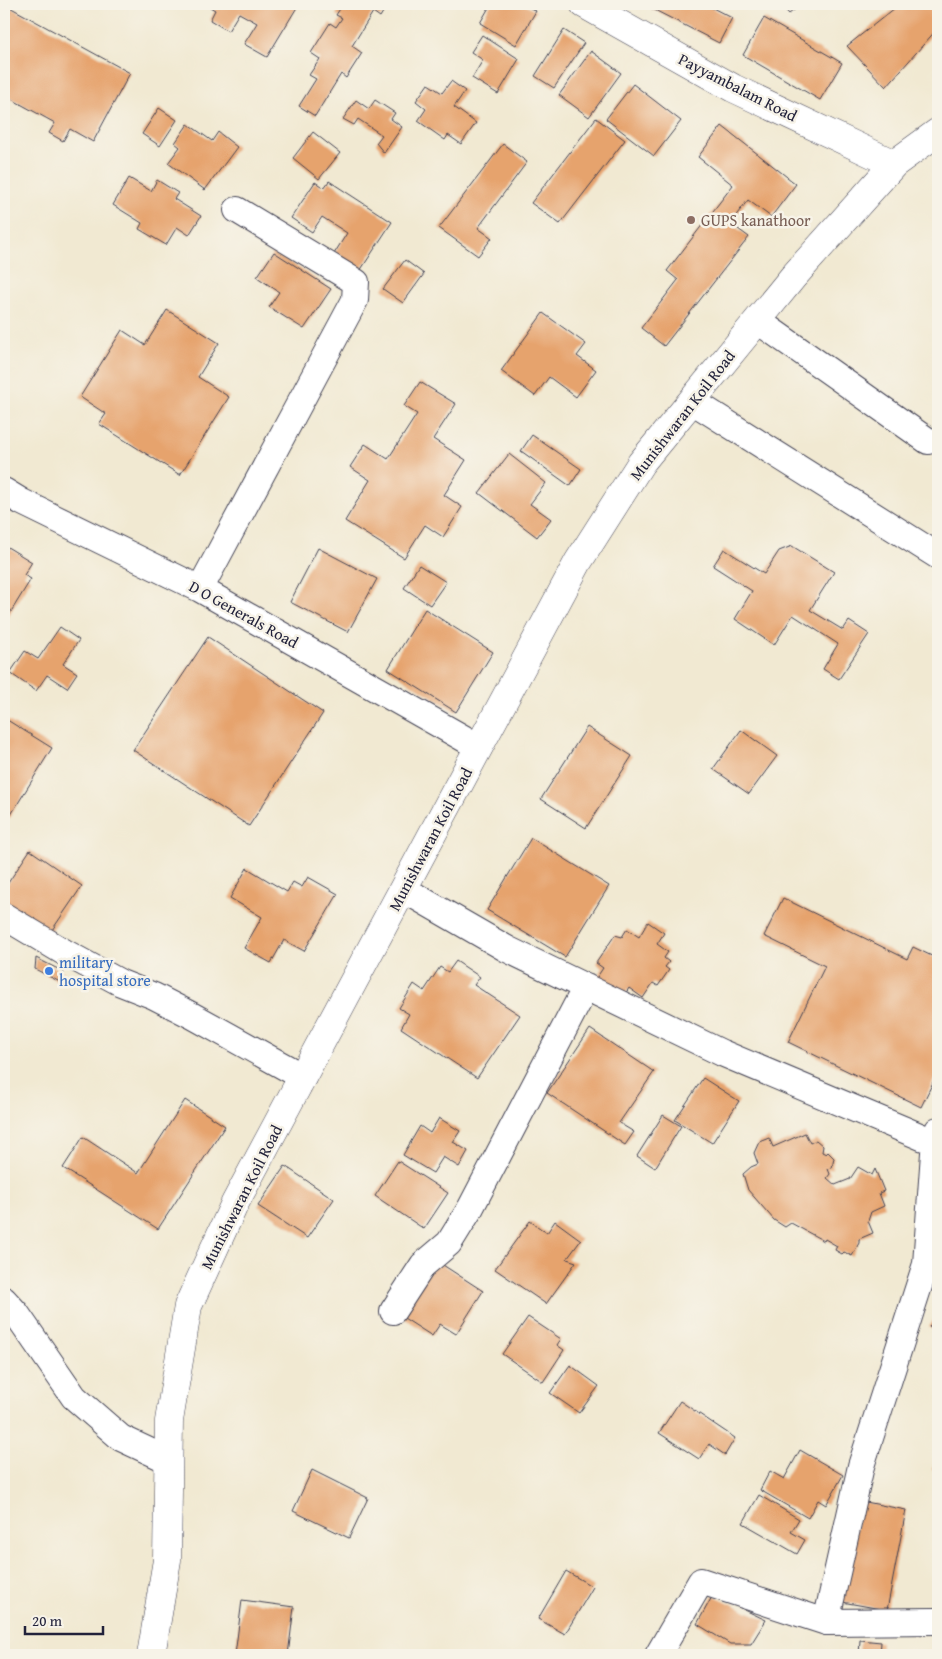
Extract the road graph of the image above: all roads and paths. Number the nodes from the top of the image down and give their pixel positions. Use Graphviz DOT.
graph roads {
  1 [pos="585,4"];
  2 [pos="938,132"];
  3 [pos="894,164"];
  4 [pos="237,210"];
  5 [pos="758,321"];
  6 [pos="692,401"];
  7 [pos="928,441"];
  8 [pos="4,491"];
  9 [pos="938,556"];
  10 [pos="200,589"];
  11 [pos="479,747"];
  12 [pos="404,889"];
  13 [pos="4,916"];
  14 [pos="586,987"];
  15 [pos="303,1078"];
  16 [pos="937,1136"];
  17 [pos="4,1300"];
  18 [pos="393,1311"];
  19 [pos="168,1460"];
  20 [pos="938,1621"];
  21 [pos="826,1622"];
  22 [pos="151,1655"];
  23 [pos="658,1655"];
  1 -- 3 [label="main road, Payyambalam Road"];
  2 -- 3 [label="main road, Munishwaran Koil Road"];
  3 -- 5 [label="main road, Munishwaran Koil Road"];
  4 -- 10 [label="street"];
  5 -- 6 [label="main road, Munishwaran Koil Road"];
  5 -- 7 [label="street"];
  6 -- 9 [label="street"];
  6 -- 11 [label="main road, Munishwaran Koil Road"];
  8 -- 10 [label="street, D O Generals Road"];
  10 -- 11 [label="street, D O Generals Road"];
  11 -- 12 [label="main road, Munishwaran Koil Road"];
  12 -- 14 [label="street"];
  12 -- 15 [label="main road, Munishwaran Koil Road"];
  13 -- 15 [label="street"];
  14 -- 16 [label="street"];
  14 -- 18 [label="street"];
  15 -- 19 [label="main road, Munishwaran Koil Road"];
  16 -- 21 [label="street"];
  17 -- 19 [label="street"];
  19 -- 22 [label="main road, Munishwaran Koil Road"];
  20 -- 21 [label="street"];
  21 -- 23 [label="street"];
}
